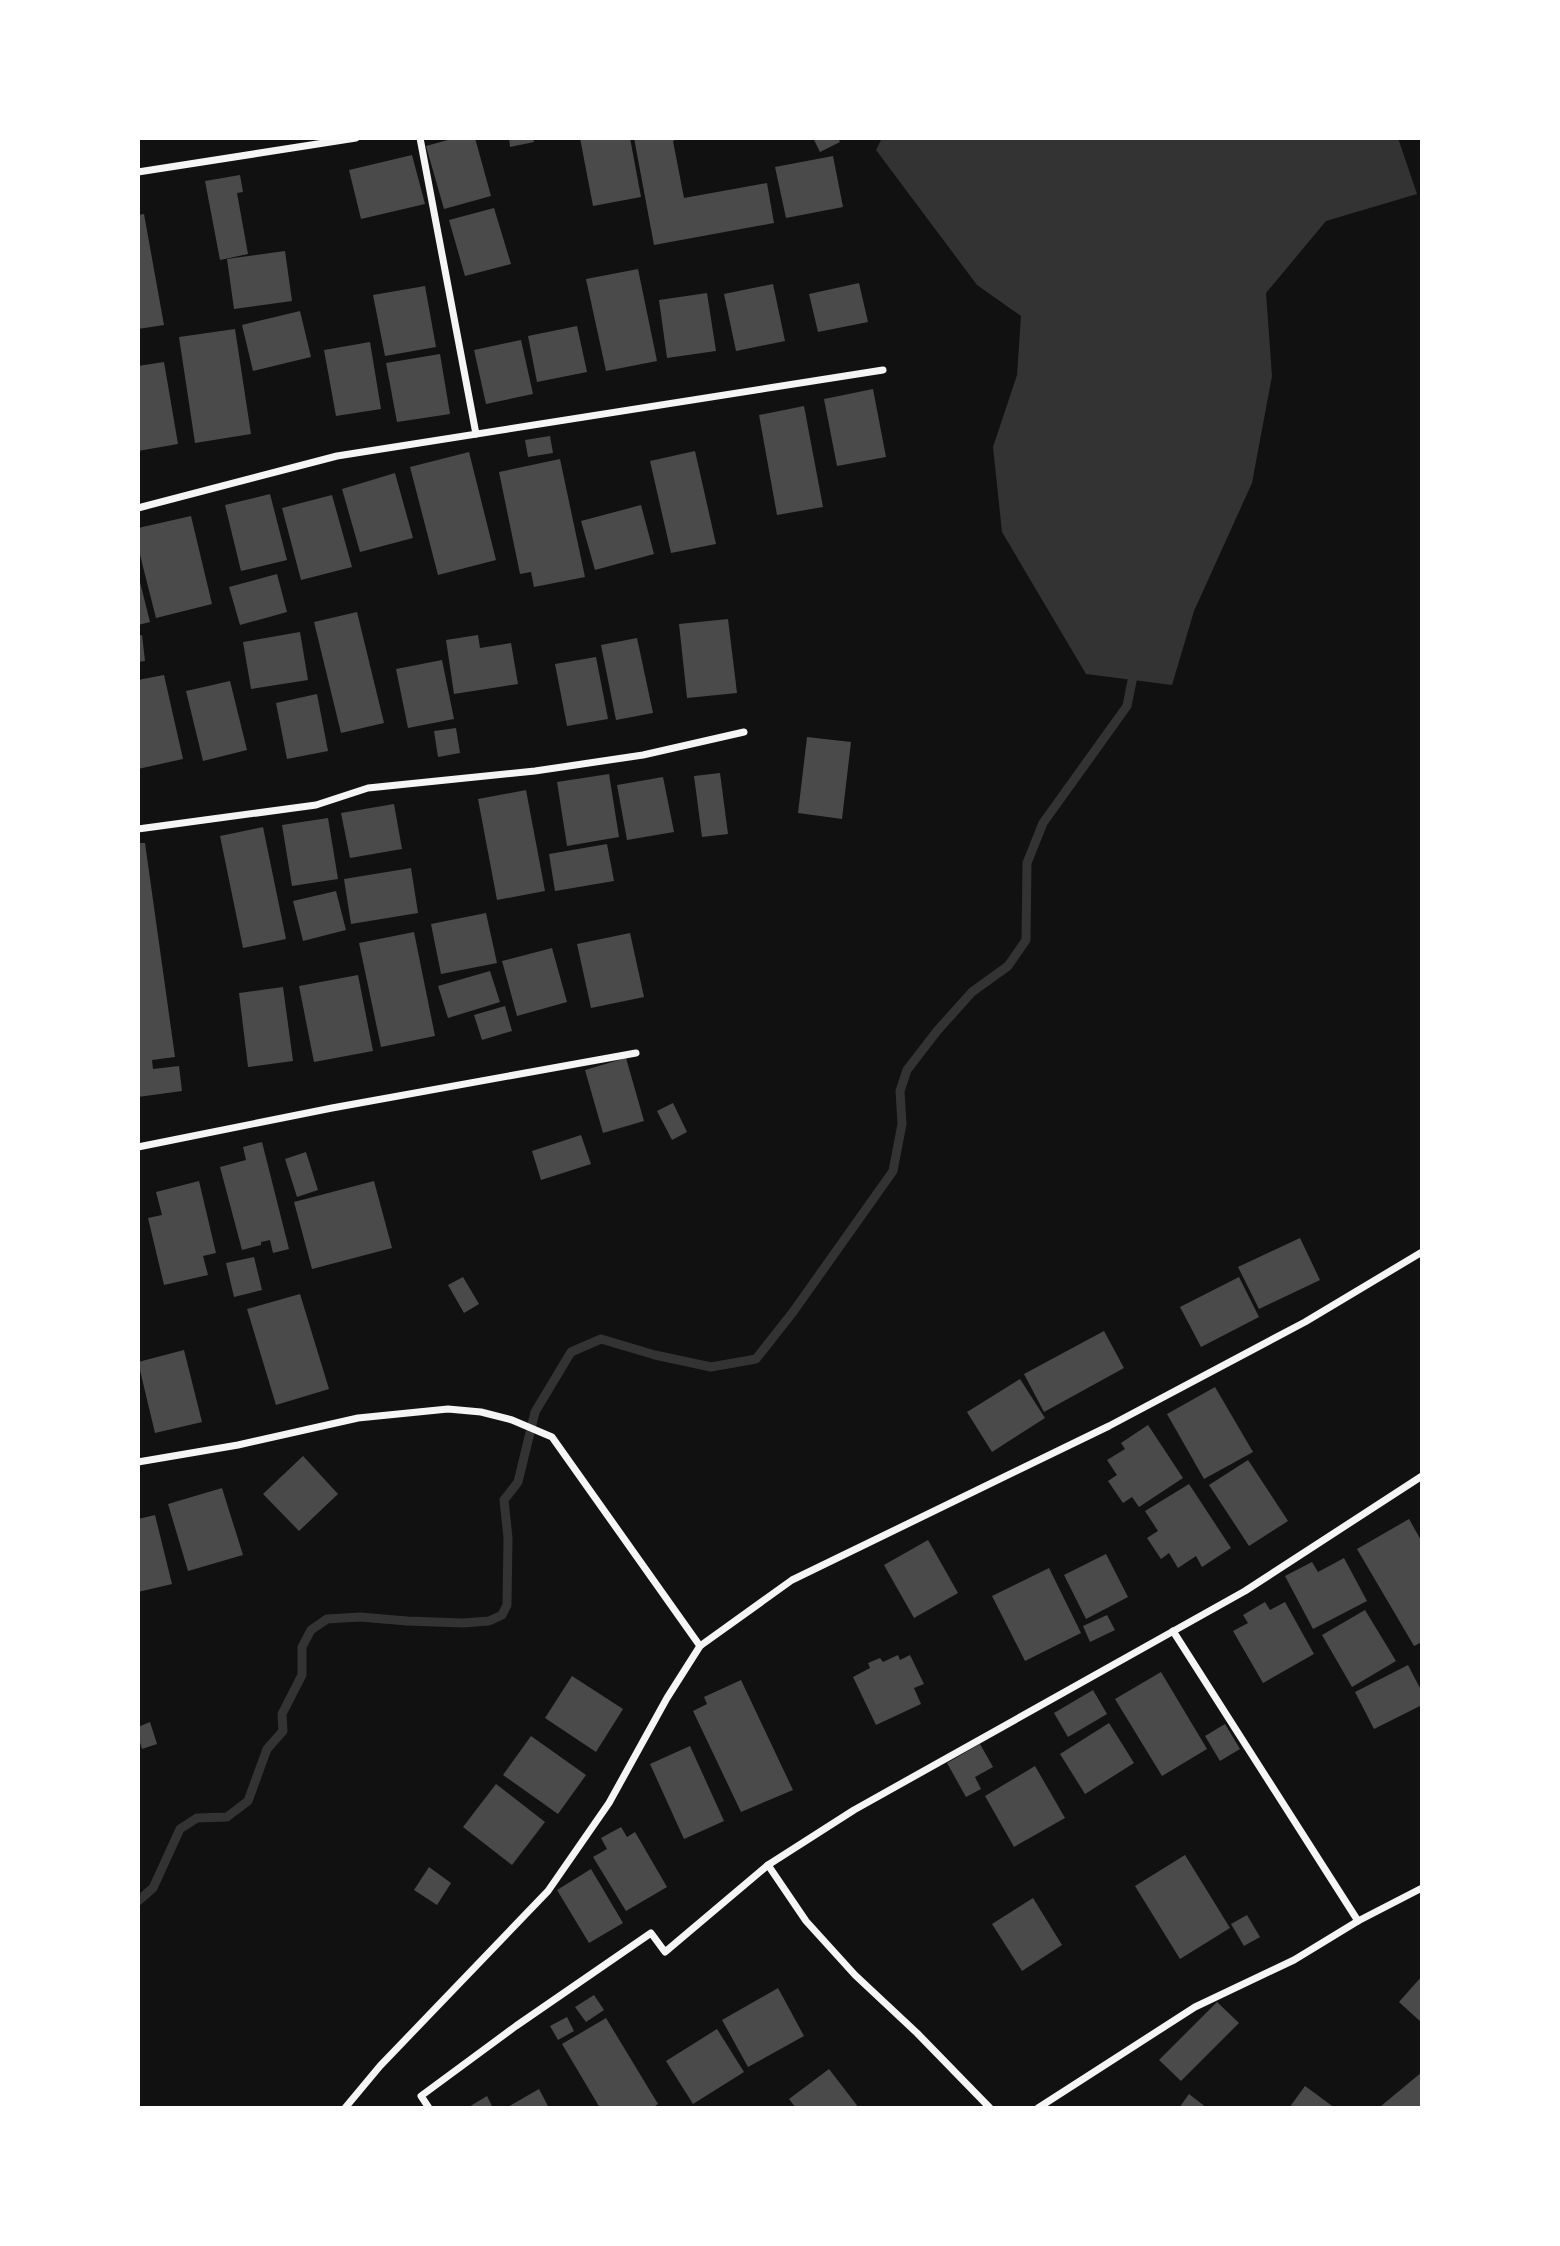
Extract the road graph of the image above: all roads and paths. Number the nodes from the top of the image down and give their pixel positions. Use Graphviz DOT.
graph roads {
  1 [pos="356,138"];
  2 [pos="420,138"];
  3 [pos="138,172"];
  4 [pos="883,370"];
  5 [pos="476,434"];
  6 [pos="138,508"];
  7 [pos="744,732"];
  8 [pos="138,829"];
  9 [pos="636,1053"];
  10 [pos="138,1147"];
  11 [pos="1422,1252"];
  12 [pos="138,1462"];
  13 [pos="1422,1476"];
  14 [pos="1173,1631"];
  15 [pos="699,1646"];
  16 [pos="768,1865"];
  17 [pos="1422,1888"];
  18 [pos="1358,1920"];
  19 [pos="345,2108"];
  20 [pos="429,2108"];
  21 [pos="990,2108"];
  22 [pos="1038,2108"];
  1 -- 3 [label="street"];
  2 -- 5 [label="street"];
  4 -- 5 [label="street"];
  5 -- 6 [label="street"];
  7 -- 8 [label="street"];
  9 -- 10 [label="street"];
  11 -- 15 [label="street"];
  12 -- 15 [label="street"];
  13 -- 14 [label="street"];
  14 -- 16 [label="street"];
  14 -- 18 [label="street"];
  15 -- 19 [label="street"];
  16 -- 20 [label="street"];
  16 -- 21 [label="street"];
  17 -- 18 [label="street"];
  18 -- 22 [label="street"];
}
